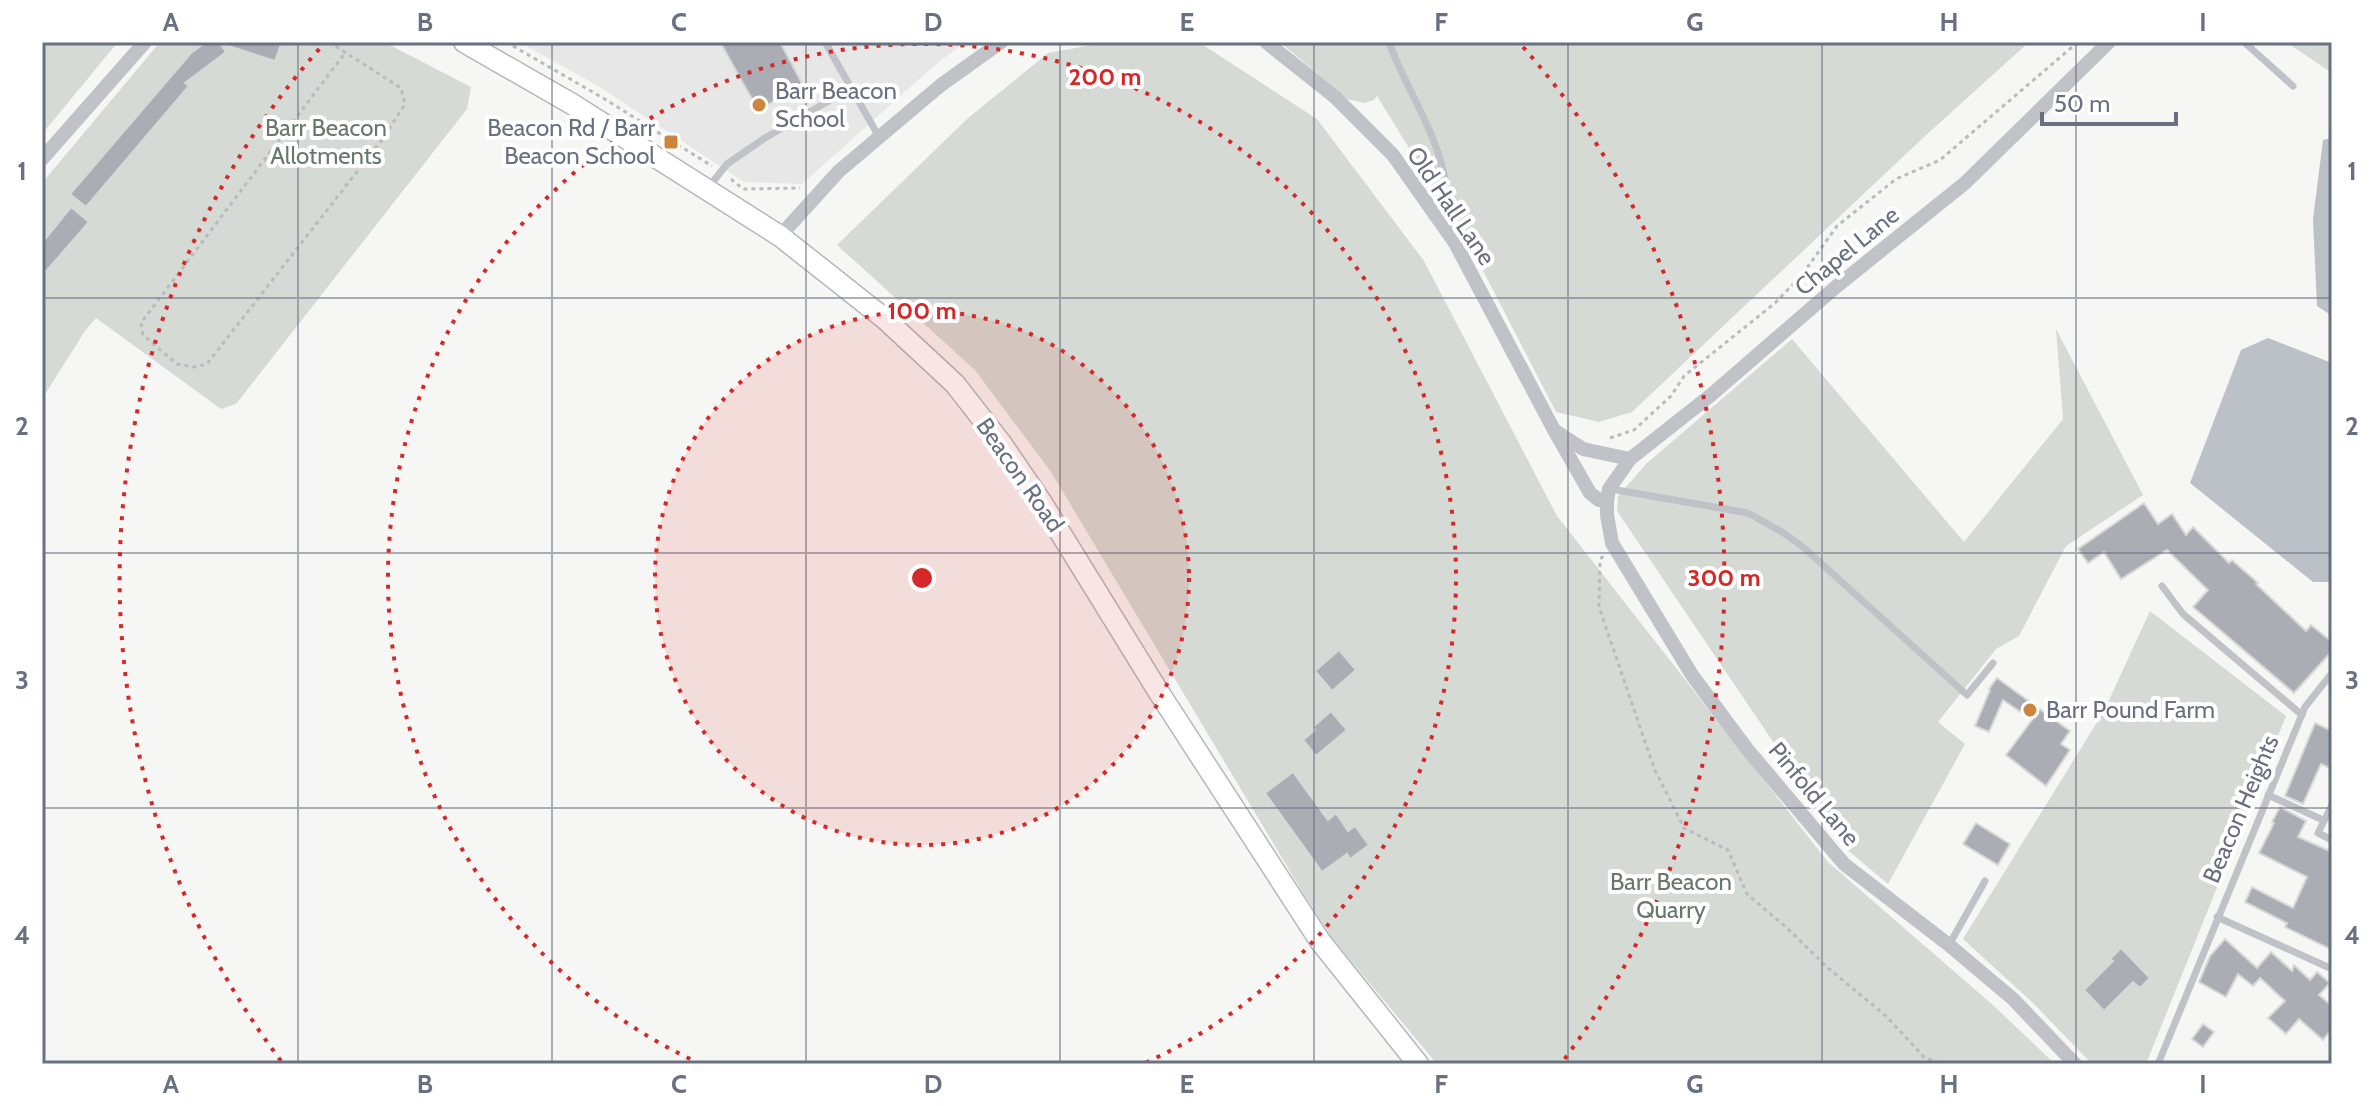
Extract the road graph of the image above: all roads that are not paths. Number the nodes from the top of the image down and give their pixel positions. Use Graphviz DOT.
graph roads {
  1 [pos="145,42"];
  2 [pos="464,42"];
  3 [pos="825,42"];
  4 [pos="1001,42"];
  5 [pos="1266,42"];
  6 [pos="1389,42"];
  7 [pos="2109,42"];
  8 [pos="2244,42"];
  9 [pos="2293,86"];
  10 [pos="851,88"];
  11 [pos="879,137"];
  12 [pos="42,159"];
  13 [pos="708,188"];
  14 [pos="780,236"];
  15 [pos="1455,243"];
  16 [pos="1554,430"];
  17 [pos="1630,459"];
  18 [pos="1608,495"];
  19 [pos="2162,586"];
  20 [pos="1993,663"];
  21 [pos="2332,673"];
  22 [pos="2302,715"];
  23 [pos="2268,795"];
  24 [pos="2332,805"];
  25 [pos="2323,820"];
  26 [pos="2332,840"];
  27 [pos="1985,881"];
  28 [pos="2217,917"];
  29 [pos="1949,945"];
  30 [pos="2332,969"];
  31 [pos="1418,1064"];
  32 [pos="2075,1064"];
  33 [pos="2158,1064"];
  1 -- 12 [label="street"];
  2 -- 13 [label="main road, Beacon Road"];
  3 -- 10 [label="lane"];
  4 -- 11 [label="street"];
  5 -- 15 [label="street, Old Hall Lane"];
  6 -- 15 [label="lane"];
  7 -- 17 [label="street, Chapel Lane"];
  8 -- 9 [label="lane"];
  10 -- 11 [label="lane"];
  10 -- 13 [label="lane"];
  11 -- 14 [label="street"];
  13 -- 14 [label="main road, Beacon Road"];
  14 -- 31 [label="main road, Beacon Road"];
  15 -- 16 [label="street, Old Hall Lane"];
  16 -- 17 [label="street"];
  16 -- 18 [label="street, Old Hall Lane"];
  17 -- 18 [label="street, Chapel Lane"];
  18 -- 20 [label="lane"];
  18 -- 29 [label="street, Pinfold Lane"];
  19 -- 22 [label="lane, Beacon Heights"];
  21 -- 22 [label="lane, Beacon Heights"];
  22 -- 23 [label="lane, Beacon Heights"];
  23 -- 25 [label="lane"];
  23 -- 28 [label="lane, Beacon Heights"];
  24 -- 25 [label="lane"];
  25 -- 26 [label="lane"];
  27 -- 29 [label="lane"];
  28 -- 30 [label="lane, Beacon Heights"];
  28 -- 33 [label="lane, Beacon Heights"];
  29 -- 32 [label="street, Pinfold Lane"];
}
